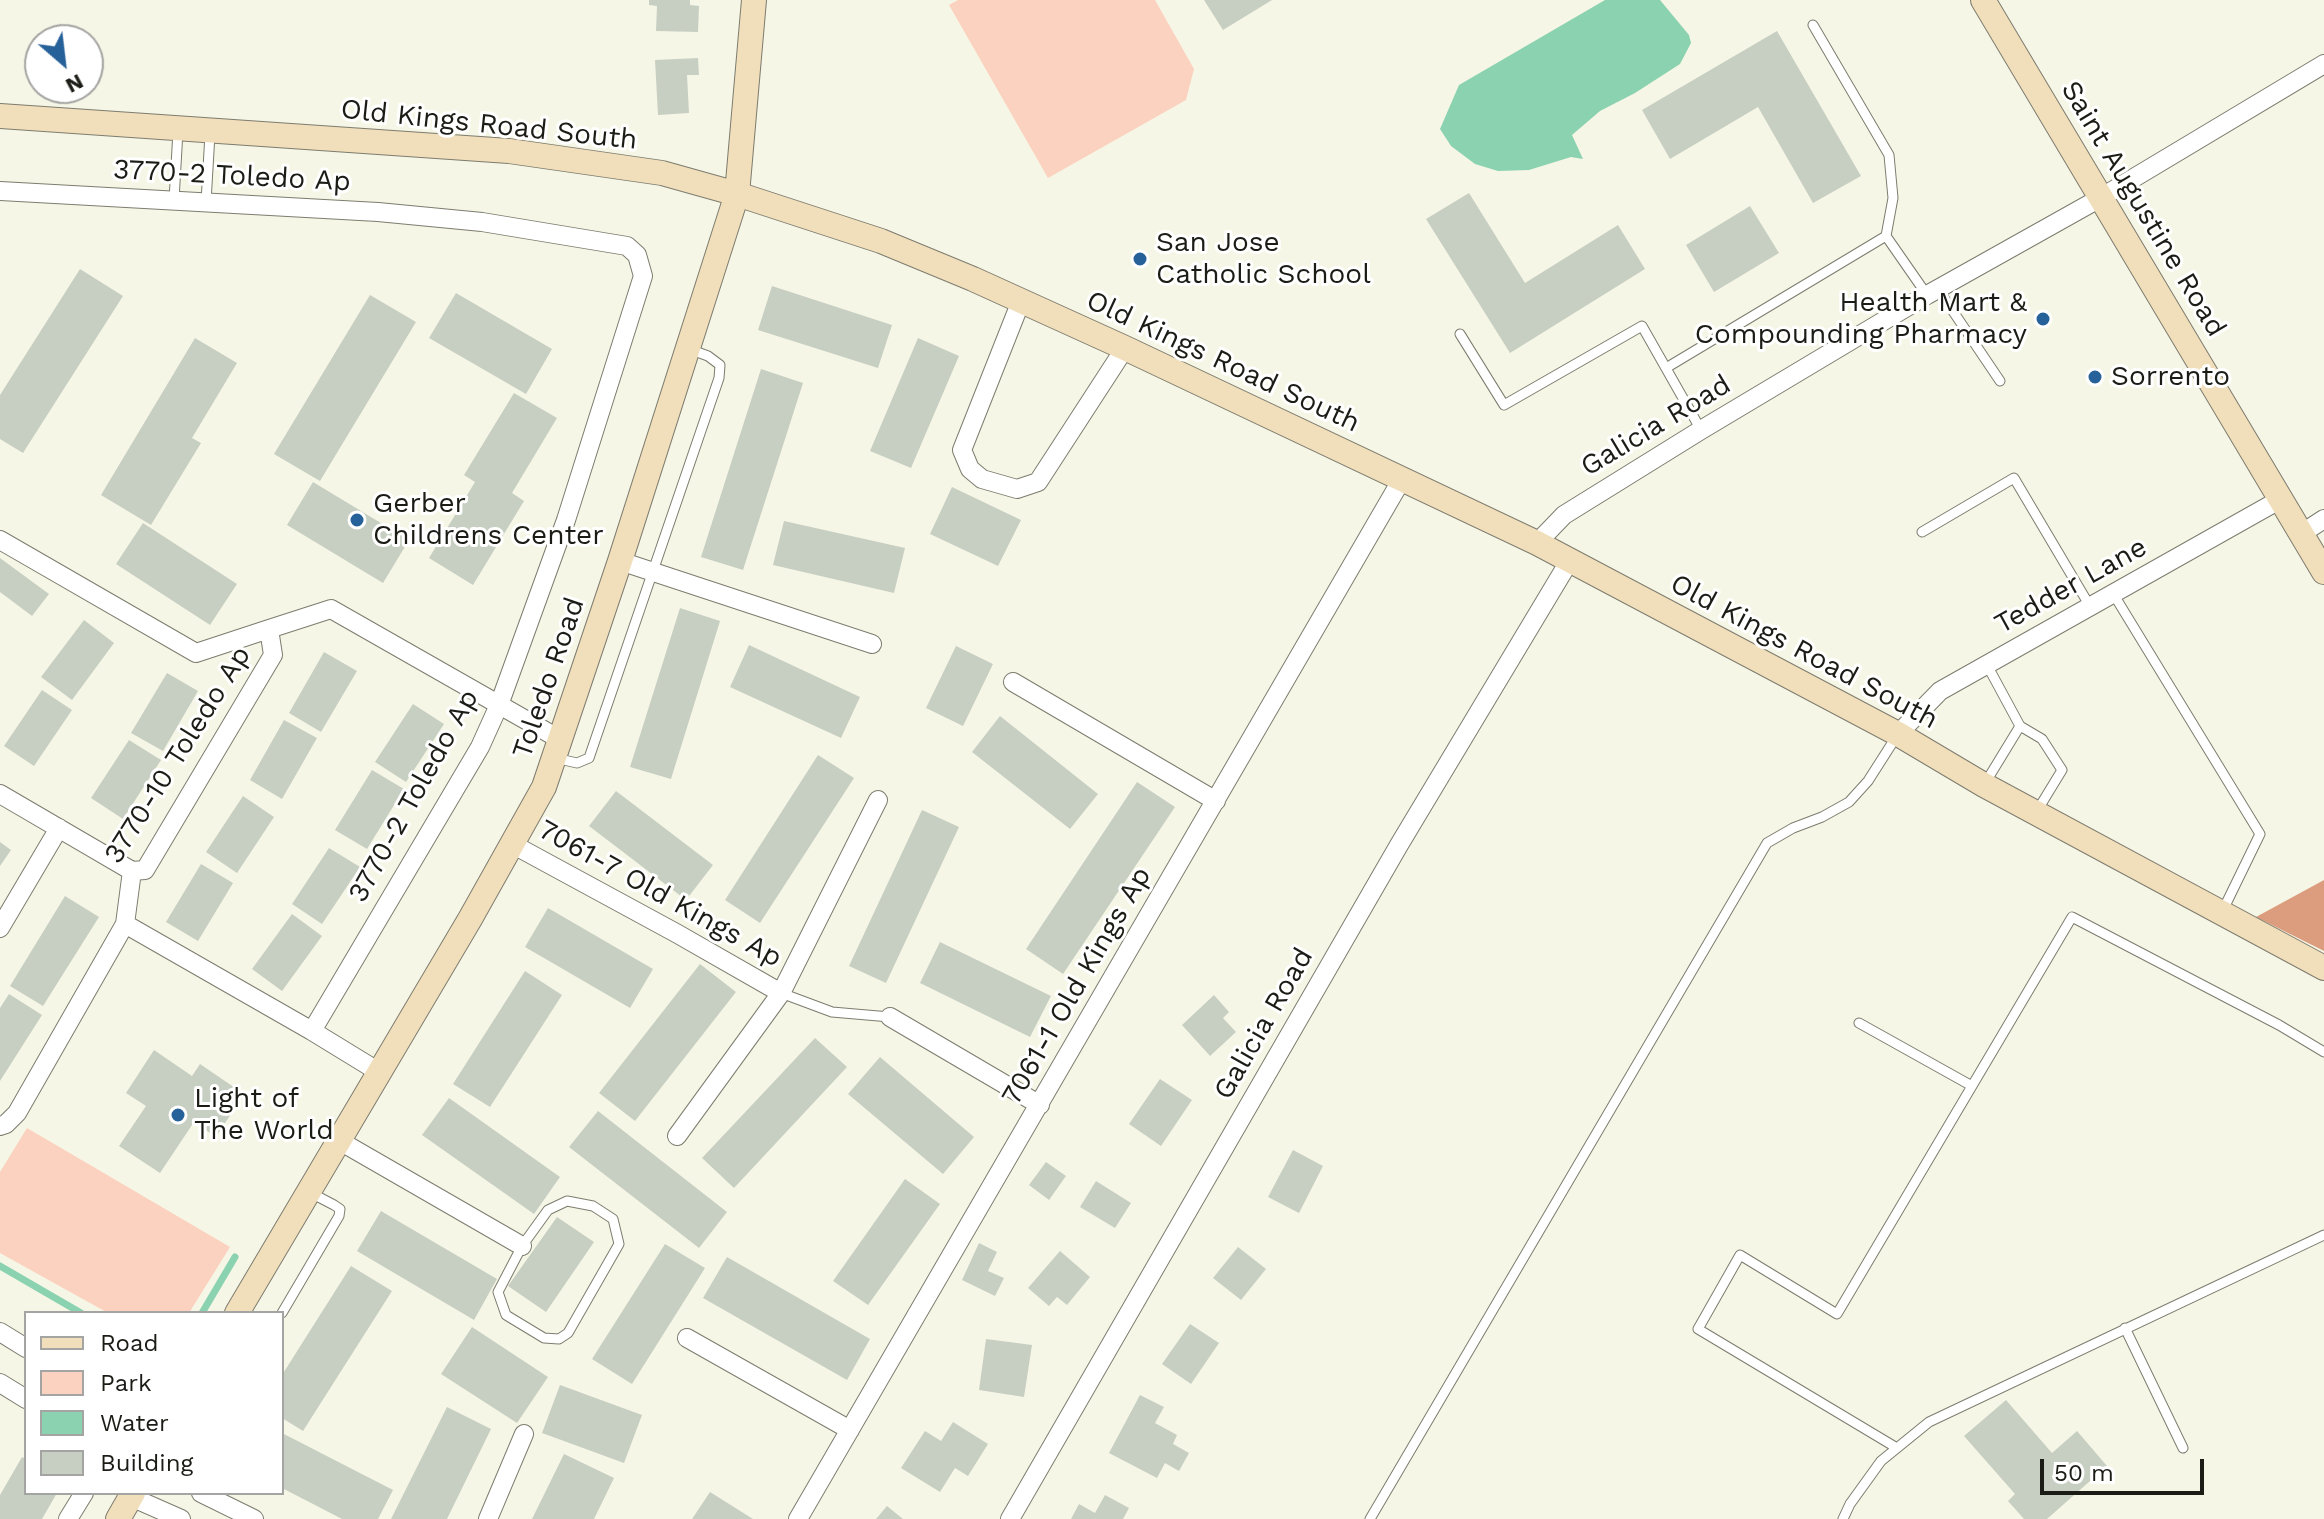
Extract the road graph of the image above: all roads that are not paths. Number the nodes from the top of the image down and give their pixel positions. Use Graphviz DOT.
graph roads {
  1 [pos="754,0"];
  2 [pos="1983,0"];
  3 [pos="1813,25"];
  4 [pos="2324,64"];
  5 [pos="0,116"];
  6 [pos="178,128"];
  7 [pos="210,130"];
  8 [pos="0,191"];
  9 [pos="737,194"];
  10 [pos="2102,197"];
  11 [pos="174,200"];
  12 [pos="206,202"];
  13 [pos="1886,236"];
  14 [pos="1932,292"];
  15 [pos="1021,301"];
  16 [pos="1460,334"];
  17 [pos="1125,348"];
  18 [pos="689,349"];
  19 [pos="1666,368"];
  20 [pos="2000,381"];
  21 [pos="1701,430"];
  22 [pos="1402,479"];
  23 [pos="2281,499"];
  24 [pos="2324,519"];
  25 [pos="1922,532"];
  26 [pos="2301,534"];
  27 [pos="0,540"];
  28 [pos="1537,543"];
  29 [pos="1570,560"];
  30 [pos="620,561"];
  31 [pos="651,570"];
  32 [pos="2324,572"];
  33 [pos="2114,595"];
  34 [pos="2091,608"];
  35 [pos="269,629"];
  36 [pos="872,644"];
  37 [pos="1987,665"];
  38 [pos="1013,682"];
  39 [pos="499,705"];
  40 [pos="2020,726"];
  41 [pos="1898,734"];
  42 [pos="558,749"];
  43 [pos="1984,785"];
  44 [pos="0,794"];
  45 [pos="878,800"];
  46 [pos="1216,801"];
  47 [pos="2036,813"];
  48 [pos="59,828"];
  49 [pos="512,844"];
  50 [pos="132,871"];
  51 [pos="2221,913"];
  52 [pos="125,924"];
  53 [pos="0,928"];
  54 [pos="2324,968"];
  55 [pos="781,993"];
  56 [pos="890,1017"];
  57 [pos="1859,1023"];
  58 [pos="312,1031"];
  59 [pos="2324,1052"];
  60 [pos="379,1072"];
  61 [pos="1972,1086"];
  62 [pos="1040,1105"];
  63 [pos="0,1126"];
  64 [pos="677,1136"];
  65 [pos="338,1140"];
  66 [pos="309,1191"];
  67 [pos="2324,1235"];
  68 [pos="522,1246"];
  69 [pos="238,1311"];
  70 [pos="283,1311"];
  71 [pos="2125,1328"];
  72 [pos="0,1332"];
  73 [pos="687,1338"];
  74 [pos="24,1347"];
  75 [pos="0,1383"];
  76 [pos="24,1398"];
  77 [pos="850,1430"];
  78 [pos="524,1434"];
  79 [pos="1897,1448"];
  80 [pos="2183,1448"];
  81 [pos="83,1495"];
  82 [pos="132,1495"];
  83 [pos="205,1495"];
  84 [pos="175,1518"];
  85 [pos="68,1519"];
  86 [pos="118,1519"];
  87 [pos="254,1519"];
  88 [pos="488,1519"];
  89 [pos="798,1519"];
  90 [pos="1010,1519"];
  91 [pos="1370,1519"];
  92 [pos="1843,1519"];
  1 -- 9 [label="street, Toledo Road"];
  2 -- 10 [label="street, Saint Augustine Road"];
  3 -- 13 [label="lane"];
  4 -- 10 [label="street, Galicia Road"];
  5 -- 6 [label="street, Old Kings Road South"];
  6 -- 7 [label="street, Old Kings Road South"];
  6 -- 11 [label="lane"];
  7 -- 9 [label="street, Old Kings Road South"];
  7 -- 12 [label="lane"];
  8 -- 11 [label="street, 3770-2 Toledo Ap"];
  9 -- 15 [label="street, Old Kings Road South"];
  9 -- 18 [label="street, Toledo Road"];
  10 -- 14 [label="street, Galicia Road"];
  10 -- 23 [label="street, Saint Augustine Road"];
  11 -- 12 [label="street, 3770-2 Toledo Ap"];
  12 -- 39 [label="street, 3770-2 Toledo Ap"];
  13 -- 14 [label="lane"];
  13 -- 19 [label="lane"];
  14 -- 20 [label="lane"];
  14 -- 21 [label="street, Galicia Road"];
  15 -- 17 [label="street, Old Kings Road South"];
  15 -- 17 [label="street"];
  16 -- 19 [label="lane"];
  17 -- 22 [label="street, Old Kings Road South"];
  18 -- 30 [label="street, Toledo Road"];
  18 -- 31 [label="lane"];
  19 -- 21 [label="lane"];
  21 -- 28 [label="street, Galicia Road"];
  22 -- 28 [label="street, Old Kings Road South"];
  22 -- 46 [label="street, 7061-1 Old Kings Ap"];
  23 -- 26 [label="street, Saint Augustine Road"];
  23 -- 33 [label="street, Tedder Lane"];
  24 -- 26 [label="street"];
  25 -- 34 [label="lane"];
  26 -- 32 [label="street, Saint Augustine Road"];
  27 -- 35 [label="street, 3770-10 Toledo Ap"];
  28 -- 29 [label="street, Old Kings Road South"];
  29 -- 41 [label="street, Old Kings Road South"];
  29 -- 90 [label="street, Galicia Road"];
  30 -- 31 [label="street"];
  30 -- 42 [label="street, Toledo Road"];
  31 -- 36 [label="street"];
  31 -- 42 [label="lane"];
  33 -- 34 [label="street, Tedder Lane"];
  33 -- 51 [label="lane"];
  34 -- 37 [label="street, Tedder Lane"];
  35 -- 39 [label="street"];
  35 -- 50 [label="street, 3770-10 Toledo Ap"];
  37 -- 40 [label="lane"];
  37 -- 41 [label="street, Tedder Lane"];
  38 -- 46 [label="street"];
  39 -- 42 [label="street"];
  39 -- 58 [label="street, 3770-2 Toledo Ap"];
  40 -- 43 [label="lane"];
  40 -- 47 [label="lane"];
  41 -- 43 [label="street, Old Kings Road South"];
  41 -- 91 [label="lane"];
  42 -- 49 [label="street, Toledo Road"];
  43 -- 47 [label="street, Old Kings Road South"];
  44 -- 48 [label="street"];
  45 -- 55 [label="street"];
  46 -- 62 [label="street, 7061-1 Old Kings Ap"];
  47 -- 51 [label="street, Old Kings Road South"];
  48 -- 50 [label="street"];
  48 -- 53 [label="street"];
  49 -- 55 [label="street, 7061-7 Old Kings Ap"];
  49 -- 60 [label="street, Toledo Road"];
  50 -- 52 [label="street, 3770-10 Toledo Ap"];
  51 -- 54 [label="street, Old Kings Road South"];
  52 -- 58 [label="street"];
  52 -- 63 [label="street"];
  55 -- 56 [label="lane"];
  55 -- 64 [label="street"];
  56 -- 62 [label="street"];
  57 -- 61 [label="lane"];
  58 -- 60 [label="street"];
  59 -- 61 [label="lane"];
  60 -- 65 [label="street, Toledo Road"];
  61 -- 79 [label="lane"];
  62 -- 77 [label="street, 7061-1 Old Kings Ap"];
  65 -- 66 [label="street, Toledo Road"];
  65 -- 68 [label="street"];
  66 -- 69 [label="street, Toledo Road"];
  66 -- 70 [label="lane"];
  67 -- 71 [label="lane"];
  68 -- 68 [label="lane"];
  71 -- 79 [label="lane"];
  71 -- 80 [label="lane"];
  72 -- 74 [label="street"];
  73 -- 77 [label="street"];
  75 -- 76 [label="street"];
  77 -- 89 [label="street, 7061-1 Old Kings Ap"];
  78 -- 88 [label="street"];
  79 -- 92 [label="lane"];
  81 -- 85 [label="street"];
  82 -- 84 [label="street"];
  82 -- 86 [label="street"];
  83 -- 87 [label="street"];
}
